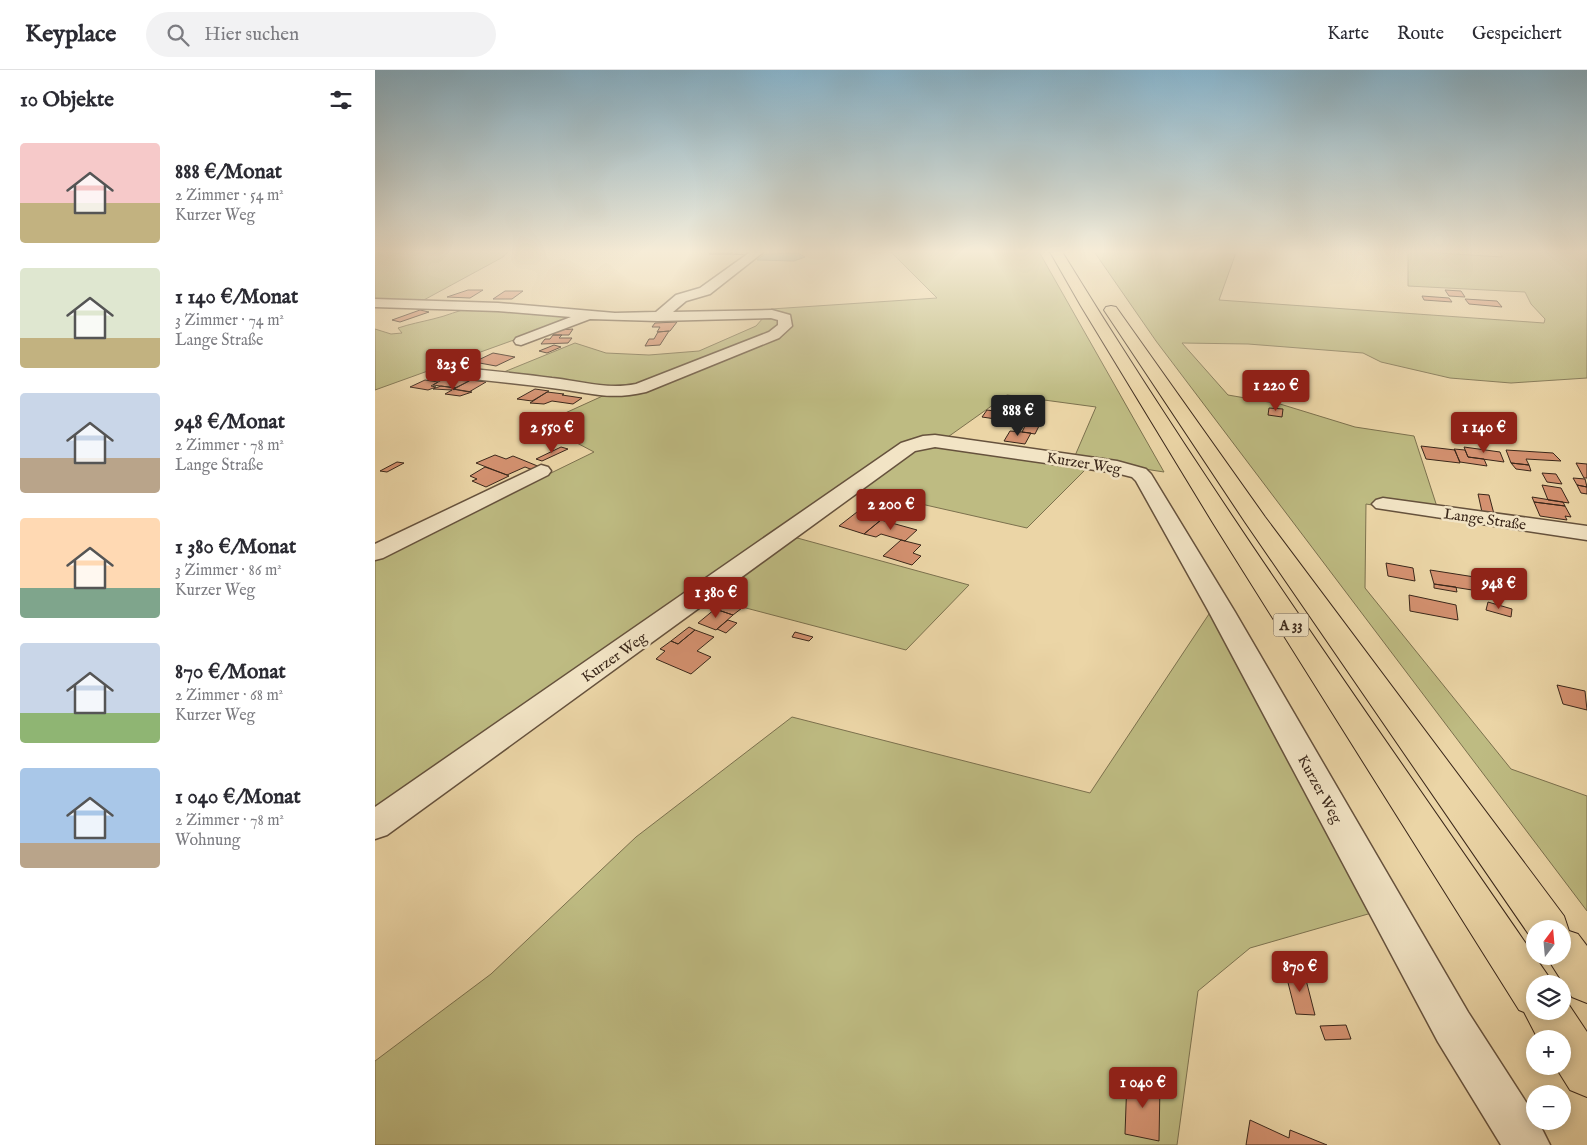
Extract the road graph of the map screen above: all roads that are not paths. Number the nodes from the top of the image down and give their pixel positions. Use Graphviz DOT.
graph roads {
  1 [pos="678,300"];
  2 [pos="1084,300"];
  3 [pos="1105,300"];
  4 [pos="375,304"];
  5 [pos="589,315"];
  6 [pos="658,317"];
  7 [pos="521,341"];
  8 [pos="445,371"];
  9 [pos="541,472"];
  10 [pos="1383,504"];
  11 [pos="1587,533"];
  12 [pos="375,553"];
  13 [pos="375,825"];
  14 [pos="1543,920"];
  15 [pos="1571,959"];
  16 [pos="1526,981"];
  17 [pos="1587,982"];
  18 [pos="1552,1020"];
  19 [pos="1587,1073"];
  20 [pos="1527,1145"];
  1 -- 6 [label="street"];
  2 -- 16 [label="highway, A 33"];
  3 -- 14 [label="highway, A 33"];
  4 -- 5 [label="street"];
  5 -- 6 [label="street"];
  5 -- 7 [label="street"];
  6 -- 8 [label="street"];
  9 -- 12 [label="street"];
  10 -- 11 [label="street, Lange Straße"];
  13 -- 20 [label="street, Kurzer Weg"];
  15 -- 17 [label="highway"];
  18 -- 19 [label="highway"];
}
